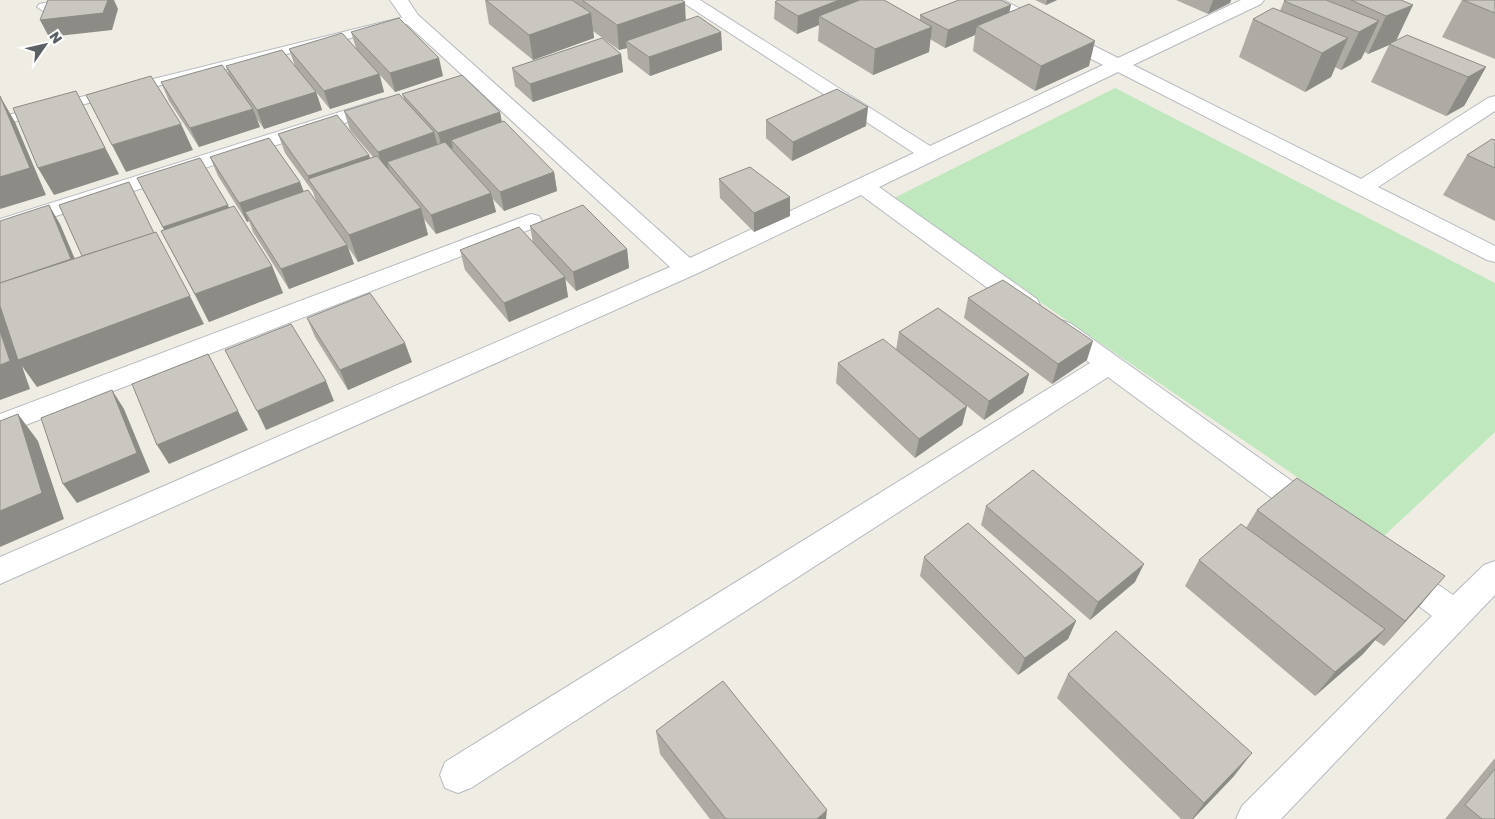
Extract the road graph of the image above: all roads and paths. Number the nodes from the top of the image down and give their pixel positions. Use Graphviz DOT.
graph roads {
  1 [pos="80,0"];
  2 [pos="399,0"];
  3 [pos="688,0"];
  4 [pos="989,0"];
  5 [pos="1255,0"];
  6 [pos="43,7"];
  7 [pos="412,19"];
  8 [pos="723,22"];
  9 [pos="703,29"];
  10 [pos="1118,65"];
  11 [pos="400,100"];
  12 [pos="1495,102"];
  13 [pos="0,120"];
  14 [pos="929,154"];
  15 [pos="863,186"];
  16 [pos="1361,188"];
  17 [pos="531,221"];
  18 [pos="0,227"];
  19 [pos="1495,255"];
  20 [pos="687,269"];
  21 [pos="1109,364"];
  22 [pos="0,425"];
  23 [pos="1335,528"];
  24 [pos="1376,557"];
  25 [pos="0,571"];
  26 [pos="1495,574"];
  27 [pos="1456,616"];
  28 [pos="458,775"];
  29 [pos="1255,819"];
  1 -- 6 [label="lane"];
  2 -- 7 [label="street"];
  3 -- 8 [label="street"];
  4 -- 10 [label="street"];
  5 -- 10 [label="street"];
  7 -- 13 [label="lane"];
  7 -- 20 [label="street"];
  8 -- 9 [label="street"];
  8 -- 14 [label="street"];
  10 -- 14 [label="street"];
  10 -- 16 [label="street"];
  11 -- 18 [label="street"];
  12 -- 16 [label="street"];
  14 -- 15 [label="street"];
  15 -- 20 [label="street"];
  15 -- 21 [label="street"];
  16 -- 19 [label="street"];
  17 -- 22 [label="street"];
  20 -- 25 [label="street"];
  21 -- 23 [label="street"];
  21 -- 28 [label="street"];
  24 -- 27 [label="street"];
  26 -- 27 [label="street"];
  27 -- 29 [label="street"];
}
